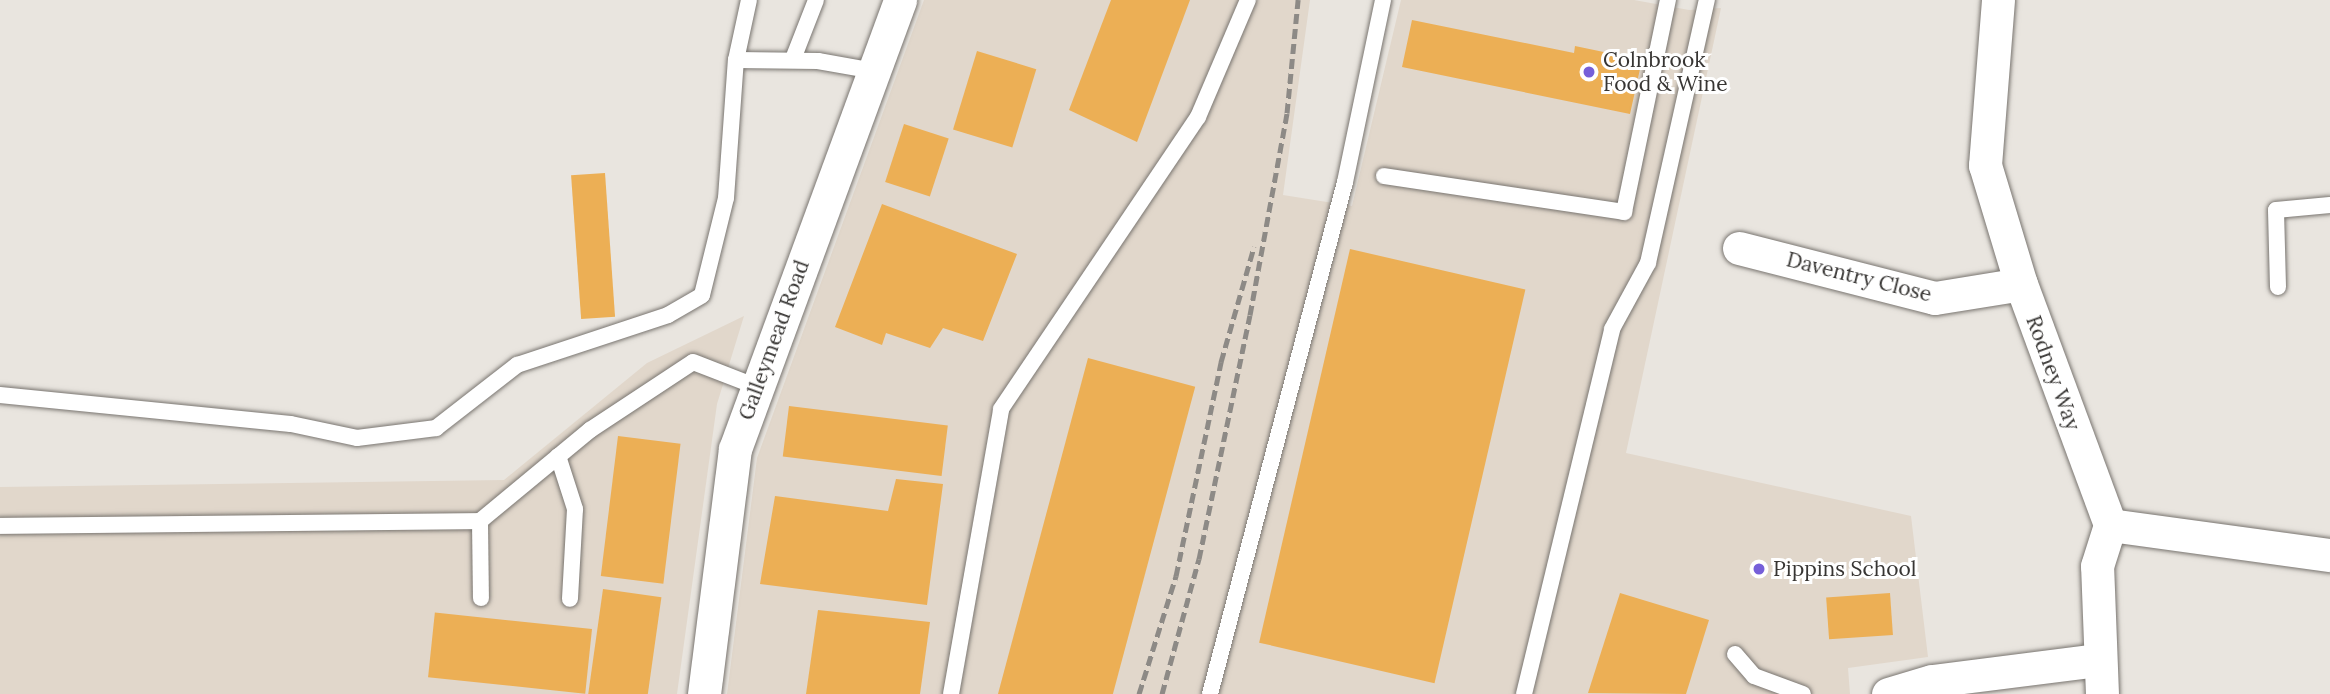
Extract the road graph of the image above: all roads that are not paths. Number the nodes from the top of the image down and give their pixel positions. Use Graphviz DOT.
graph roads {
  1 [pos="749,0"];
  2 [pos="816,0"];
  3 [pos="900,0"];
  4 [pos="1248,0"];
  5 [pos="1383,0"];
  6 [pos="1668,0"];
  7 [pos="1707,0"];
  8 [pos="1998,0"];
  9 [pos="793,59"];
  10 [pos="736,60"];
  11 [pos="875,71"];
  12 [pos="1384,176"];
  13 [pos="2330,205"];
  14 [pos="1739,248"];
  15 [pos="2021,284"];
  16 [pos="2278,287"];
  17 [pos="755,386"];
  18 [pos="0,395"];
  19 [pos="558,456"];
  20 [pos="480,521"];
  21 [pos="2110,525"];
  22 [pos="0,526"];
  23 [pos="2330,555"];
  24 [pos="481,598"];
  25 [pos="570,598"];
  26 [pos="1735,654"];
  27 [pos="2099,660"];
  28 [pos="704,694"];
  29 [pos="951,694"];
  30 [pos="1210,694"];
  31 [pos="1524,694"];
  32 [pos="1803,694"];
  33 [pos="1878,694"];
  34 [pos="1888,694"];
  35 [pos="2102,694"];
  1 -- 10 [label="lane"];
  2 -- 9 [label="lane"];
  3 -- 11 [label="street, Galleymead Road"];
  4 -- 29 [label="lane"];
  5 -- 30 [label="lane"];
  6 -- 12 [label="lane"];
  7 -- 31 [label="lane"];
  8 -- 15 [label="street, Rodney Way"];
  9 -- 10 [label="lane"];
  9 -- 11 [label="lane"];
  10 -- 18 [label="lane"];
  11 -- 17 [label="street, Galleymead Road"];
  13 -- 16 [label="lane"];
  14 -- 15 [label="street, Daventry Close"];
  15 -- 21 [label="street, Rodney Way"];
  17 -- 19 [label="lane"];
  17 -- 28 [label="street, Galleymead Road"];
  19 -- 20 [label="lane"];
  19 -- 25 [label="lane"];
  20 -- 22 [label="lane"];
  20 -- 24 [label="lane"];
  21 -- 23 [label="street"];
  21 -- 27 [label="street"];
  26 -- 32 [label="lane"];
  27 -- 34 [label="street"];
  27 -- 35 [label="street"];
  33 -- 34 [label="lane"];
}
